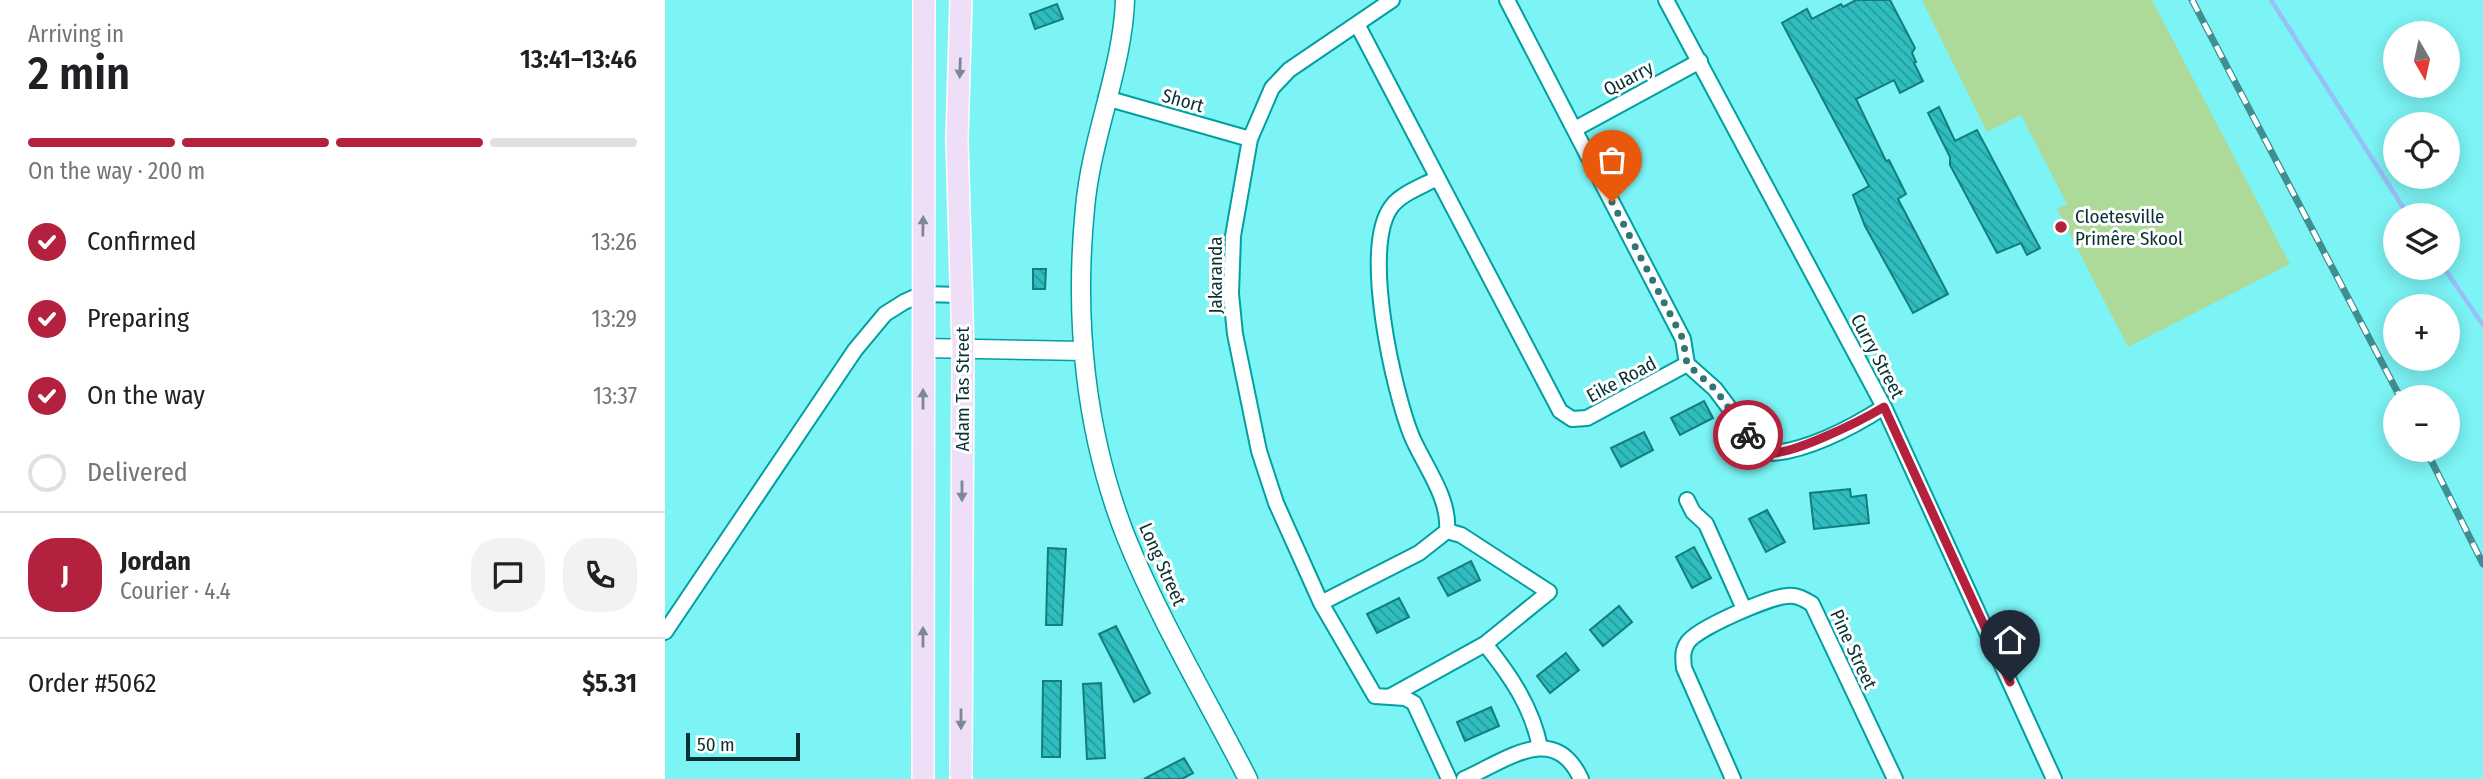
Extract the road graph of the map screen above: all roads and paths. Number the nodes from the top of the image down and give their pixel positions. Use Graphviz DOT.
graph roads {
  1 [pos="924,0"];
  2 [pos="961,0"];
  3 [pos="1125,0"];
  4 [pos="1392,0"];
  5 [pos="1507,0"];
  6 [pos="1671,2"];
  7 [pos="1357,23"];
  8 [pos="1700,61"];
  9 [pos="1105,98"];
  10 [pos="1575,129"];
  11 [pos="1250,139"];
  12 [pos="1437,178"];
  13 [pos="922,294"];
  14 [pos="961,295"];
  15 [pos="923,348"];
  16 [pos="963,350"];
  17 [pos="1083,351"];
  18 [pos="1687,364"];
  19 [pos="1884,407"];
  20 [pos="1687,500"];
  21 [pos="1447,531"];
  22 [pos="1321,603"];
  23 [pos="1744,610"];
  24 [pos="665,632"];
  25 [pos="1486,644"];
  26 [pos="1391,696"];
  27 [pos="1541,747"];
  28 [pos="923,779"];
  29 [pos="961,779"];
  30 [pos="1248,779"];
  31 [pos="1449,779"];
  32 [pos="1464,779"];
  33 [pos="1581,779"];
  34 [pos="1733,779"];
  35 [pos="1895,779"];
  36 [pos="2054,779"];
  13 -- 1 [label="main road, Adam Tas Street, one-way"];
  2 -- 14 [label="main road, Adam Tas Street, one-way"];
  3 -- 9 [label="street, Long Street"];
  4 -- 7 [label="street, Jakaranda"];
  5 -- 10 [label="street, Eike Road"];
  6 -- 8 [label="street, Curry Street"];
  7 -- 11 [label="street, Jakaranda"];
  7 -- 12 [label="street, Eike Road"];
  8 -- 10 [label="street, Quarry"];
  8 -- 19 [label="street, Curry Street"];
  9 -- 11 [label="street, Short"];
  9 -- 17 [label="street, Long Street"];
  10 -- 18 [label="street, Eike Road"];
  11 -- 22 [label="street, Jakaranda"];
  12 -- 18 [label="street, Eike Road"];
  12 -- 21 [label="street"];
  13 -- 14 [label="street"];
  13 -- 15 [label="main road, Adam Tas Street"];
  13 -- 24 [label="street"];
  14 -- 16 [label="main road, Adam Tas Street"];
  15 -- 16 [label="street"];
  28 -- 15 [label="main road, Adam Tas Street, one-way"];
  16 -- 17 [label="street"];
  16 -- 29 [label="main road, Adam Tas Street, one-way"];
  17 -- 30 [label="street, Long Street"];
  18 -- 19 [label="street"];
  19 -- 36 [label="street, Curry Street"];
  20 -- 23 [label="street"];
  21 -- 22 [label="street"];
  21 -- 25 [label="street"];
  22 -- 26 [label="street, Jakaranda"];
  23 -- 34 [label="street, Pine Street"];
  23 -- 35 [label="street, Pine Street"];
  25 -- 26 [label="street"];
  25 -- 27 [label="street"];
  26 -- 31 [label="street"];
  27 -- 32 [label="street"];
  27 -- 33 [label="street"];
}
